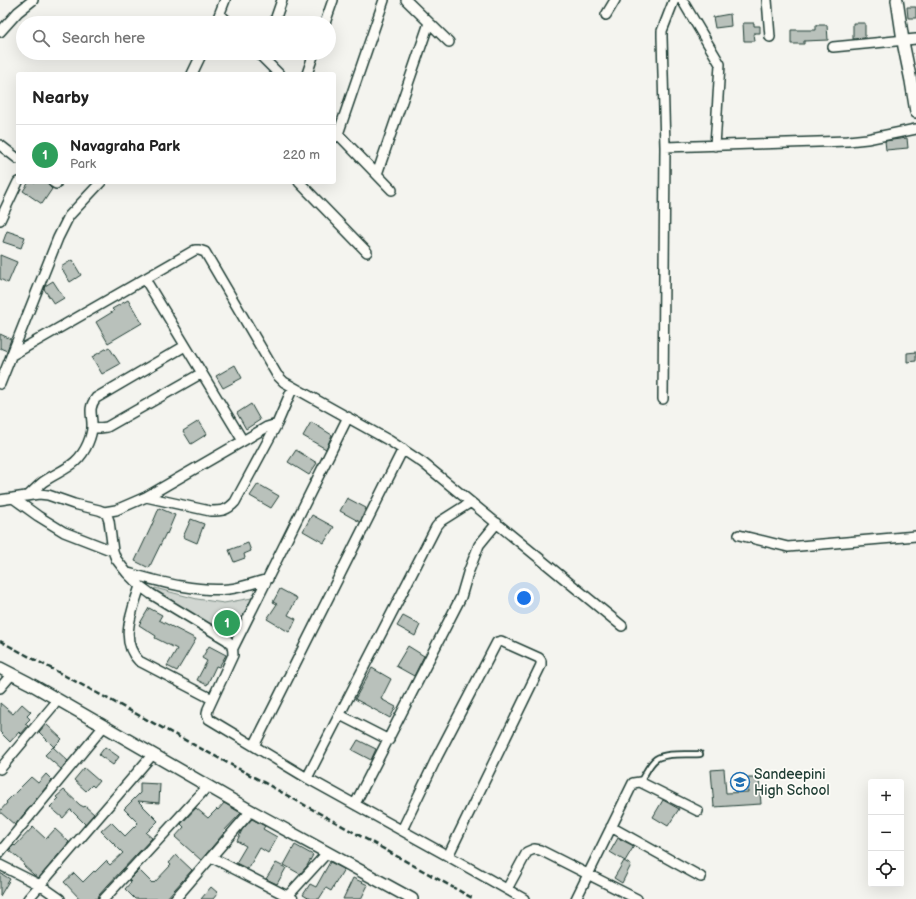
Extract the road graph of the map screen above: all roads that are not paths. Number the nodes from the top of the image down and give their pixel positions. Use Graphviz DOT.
graph roads {
  1 [pos="33,0"];
  2 [pos="225,0"];
  3 [pos="282,0"];
  4 [pos="333,0"];
  5 [pos="384,0"];
  6 [pos="406,0"];
  7 [pos="615,0"];
  8 [pos="674,0"];
  9 [pos="682,0"];
  10 [pos="767,0"];
  11 [pos="897,0"];
  12 [pos="220,14"];
  13 [pos="606,15"];
  14 [pos="276,16"];
  15 [pos="327,16"];
  16 [pos="429,23"];
  17 [pos="0,32"];
  18 [pos="770,37"];
  19 [pos="916,39"];
  20 [pos="903,40"];
  21 [pos="449,42"];
  22 [pos="833,47"];
  23 [pos="199,60"];
  24 [pos="266,60"];
  25 [pos="312,60"];
  26 [pos="193,72"];
  27 [pos="277,72"];
  28 [pos="308,72"];
  29 [pos="916,112"];
  30 [pos="916,129"];
  31 [pos="336,134"];
  32 [pos="0,145"];
  33 [pos="715,146"];
  34 [pos="665,147"];
  35 [pos="16,157"];
  36 [pos="377,174"];
  37 [pos="17,184"];
  38 [pos="99,184"];
  39 [pos="301,184"];
  40 [pos="392,190"];
  41 [pos="1,215"];
  42 [pos="366,252"];
  43 [pos="145,279"];
  44 [pos="185,346"];
  45 [pos="12,355"];
  46 [pos="202,373"];
  47 [pos="0,384"];
  48 [pos="293,387"];
  49 [pos="663,399"];
  50 [pos="348,417"];
  51 [pos="277,424"];
  52 [pos="92,427"];
  53 [pos="243,441"];
  54 [pos="403,449"];
  55 [pos="28,495"];
  56 [pos="146,497"];
  57 [pos="13,498"];
  58 [pos="0,500"];
  59 [pos="471,502"];
  60 [pos="104,512"];
  61 [pos="496,523"];
  62 [pos="739,535"];
  63 [pos="916,536"];
  64 [pos="113,551"];
  65 [pos="127,573"];
  66 [pos="268,579"];
  67 [pos="140,586"];
  68 [pos="622,626"];
  69 [pos="233,648"];
  70 [pos="0,668"];
  71 [pos="12,674"];
  72 [pos="0,688"];
  73 [pos="212,699"];
  74 [pos="58,700"];
  75 [pos="340,715"];
  76 [pos="104,726"];
  77 [pos="389,740"];
  78 [pos="254,746"];
  79 [pos="153,754"];
  80 [pos="700,754"];
  81 [pos="0,769"];
  82 [pos="307,778"];
  83 [pos="640,782"];
  84 [pos="208,786"];
  85 [pos="355,804"];
  86 [pos="251,811"];
  87 [pos="698,811"];
  88 [pos="611,827"];
  89 [pos="402,830"];
  90 [pos="0,852"];
  91 [pos="327,853"];
  92 [pos="448,856"];
  93 [pos="211,857"];
  94 [pos="0,865"];
  95 [pos="588,874"];
  96 [pos="701,877"];
  97 [pos="40,885"];
  98 [pos="507,889"];
  99 [pos="288,898"];
  100 [pos="28,899"];
  101 [pos="60,899"];
  102 [pos="104,899"];
  103 [pos="175,899"];
  104 [pos="412,899"];
  105 [pos="524,899"];
  106 [pos="576,899"];
  107 [pos="637,899"];
  1 -- 17 [label="street"];
  2 -- 12 [label="street"];
  3 -- 14 [label="street"];
  4 -- 15 [label="street"];
  5 -- 31 [label="street"];
  6 -- 16 [label="street"];
  7 -- 13 [label="street"];
  8 -- 34 [label="street"];
  9 -- 33 [label="street"];
  10 -- 18 [label="street"];
  11 -- 20 [label="street"];
  16 -- 21 [label="street"];
  16 -- 36 [label="street"];
  19 -- 20 [label="street"];
  20 -- 22 [label="street"];
  20 -- 29 [label="street"];
  23 -- 26 [label="street"];
  24 -- 27 [label="street"];
  25 -- 28 [label="street"];
  30 -- 33 [label="street"];
  31 -- 36 [label="street"];
  32 -- 35 [label="street"];
  33 -- 34 [label="street"];
  34 -- 49 [label="street"];
  36 -- 40 [label="street"];
  37 -- 41 [label="street"];
  38 -- 45 [label="street"];
  39 -- 42 [label="street"];
  43 -- 44 [label="street"];
  43 -- 45 [label="street"];
  43 -- 48 [label="street"];
  44 -- 46 [label="street"];
  44 -- 52 [label="street"];
  45 -- 47 [label="street"];
  46 -- 52 [label="street"];
  46 -- 53 [label="street"];
  48 -- 50 [label="street"];
  48 -- 51 [label="street"];
  50 -- 54 [label="street"];
  50 -- 66 [label="street"];
  51 -- 53 [label="street"];
  51 -- 56 [label="street"];
  52 -- 55 [label="street"];
  53 -- 56 [label="street"];
  54 -- 59 [label="street"];
  54 -- 78 [label="street"];
  55 -- 57 [label="street"];
  55 -- 60 [label="street"];
  56 -- 60 [label="street"];
  57 -- 58 [label="street"];
  57 -- 64 [label="street"];
  59 -- 61 [label="street"];
  59 -- 75 [label="street"];
  60 -- 64 [label="street"];
  61 -- 68 [label="street"];
  61 -- 77 [label="street"];
  62 -- 63 [label="street"];
  64 -- 65 [label="street"];
  65 -- 66 [label="street"];
  65 -- 67 [label="street"];
  66 -- 69 [label="street"];
  67 -- 69 [label="street"];
  67 -- 73 [label="street"];
  69 -- 73 [label="street"];
  70 -- 71 [label="street"];
  71 -- 72 [label="street"];
  71 -- 74 [label="street"];
  73 -- 78 [label="street"];
  74 -- 76 [label="street"];
  74 -- 81 [label="street"];
  75 -- 77 [label="street"];
  75 -- 82 [label="street"];
  76 -- 79 [label="street"];
  76 -- 90 [label="street"];
  77 -- 85 [label="street"];
  78 -- 82 [label="street"];
  79 -- 84 [label="street"];
  79 -- 97 [label="street"];
  80 -- 83 [label="lane"];
  82 -- 85 [label="street"];
  83 -- 87 [label="street"];
  83 -- 88 [label="street"];
  84 -- 86 [label="street"];
  84 -- 102 [label="street"];
  85 -- 89 [label="street"];
  86 -- 91 [label="street"];
  86 -- 93 [label="street"];
  88 -- 95 [label="street"];
  88 -- 96 [label="street"];
  89 -- 92 [label="street"];
  89 -- 92 [label="street"];
  91 -- 99 [label="street"];
  91 -- 104 [label="street"];
  92 -- 98 [label="street"];
  93 -- 99 [label="street"];
  93 -- 103 [label="street"];
  94 -- 97 [label="street"];
  95 -- 98 [label="street"];
  95 -- 106 [label="street"];
  95 -- 107 [label="street"];
  97 -- 100 [label="street"];
  97 -- 101 [label="street"];
  98 -- 105 [label="street"];
}
